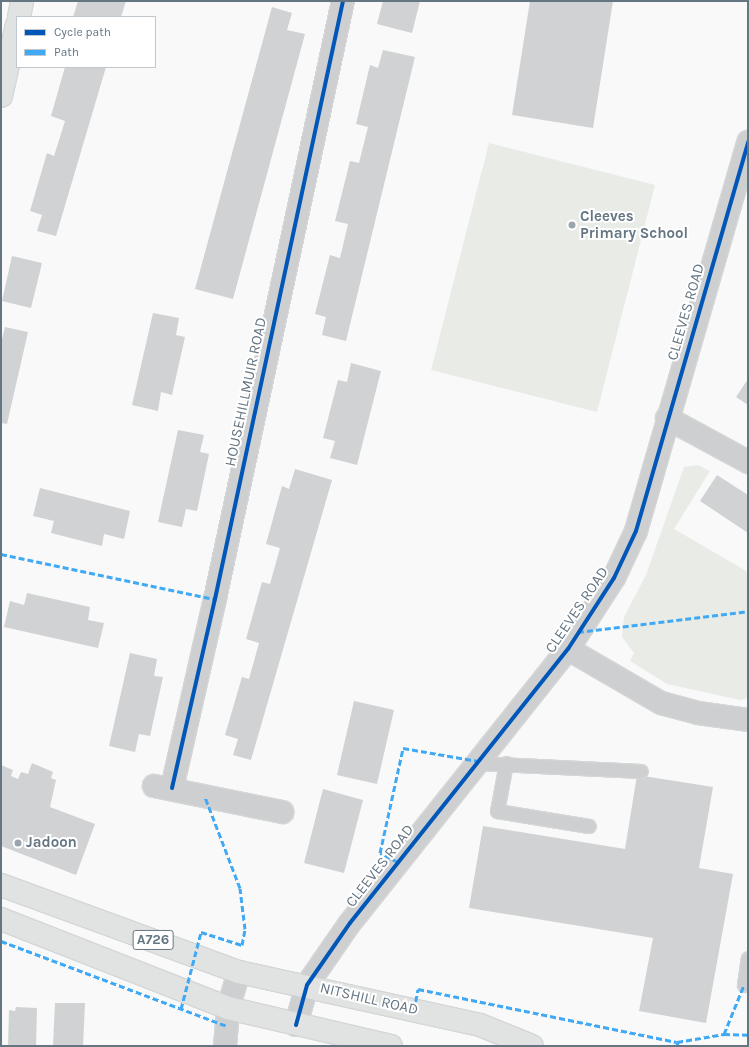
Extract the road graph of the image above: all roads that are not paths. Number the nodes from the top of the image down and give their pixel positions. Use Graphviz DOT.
graph roads {
  1 [pos="22,1"];
  2 [pos="343,1"];
  3 [pos="19,16"];
  4 [pos="16,29"];
  5 [pos="1,96"];
  6 [pos="748,142"];
  7 [pos="667,418"];
  8 [pos="748,462"];
  9 [pos="568,649"];
  10 [pos="748,720"];
  11 [pos="477,763"];
  12 [pos="506,763"];
  13 [pos="641,771"];
  14 [pos="282,812"];
  15 [pos="589,826"];
  16 [pos="1,885"];
  17 [pos="1,919"];
  18 [pos="748,958"];
  19 [pos="239,972"];
  20 [pos="307,985"];
  21 [pos="744,985"];
  22 [pos="228,1008"];
  23 [pos="296,1026"];
  24 [pos="380,1045"];
  25 [pos="225,1046"];
  26 [pos="532,1046"];
  1 -- 3 [label="main road"];
  2 -- 14 [label="street, HOUSEHILLMUIR ROAD"];
  4 -- 5 [label="main road"];
  6 -- 7 [label="street, CLEEVES ROAD"];
  7 -- 8 [label="street"];
  7 -- 9 [label="street, CLEEVES ROAD"];
  9 -- 10 [label="street"];
  9 -- 11 [label="street, CLEEVES ROAD"];
  11 -- 12 [label="lane"];
  11 -- 20 [label="street, CLEEVES ROAD"];
  12 -- 13 [label="lane"];
  12 -- 15 [label="lane"];
  16 -- 19 [label="main road, NITSHILL ROAD / A726"];
  17 -- 22 [label="main road, A726"];
  18 -- 21 [label="lane"];
  19 -- 20 [label="main road, NITSHILL ROAD / A726"];
  19 -- 22 [label="street"];
  20 -- 23 [label="street, CLEEVES ROAD"];
  20 -- 26 [label="main road, NITSHILL ROAD / A726"];
  22 -- 23 [label="main road, A726"];
  22 -- 25 [label="street"];
  23 -- 24 [label="main road, A726"];
}
